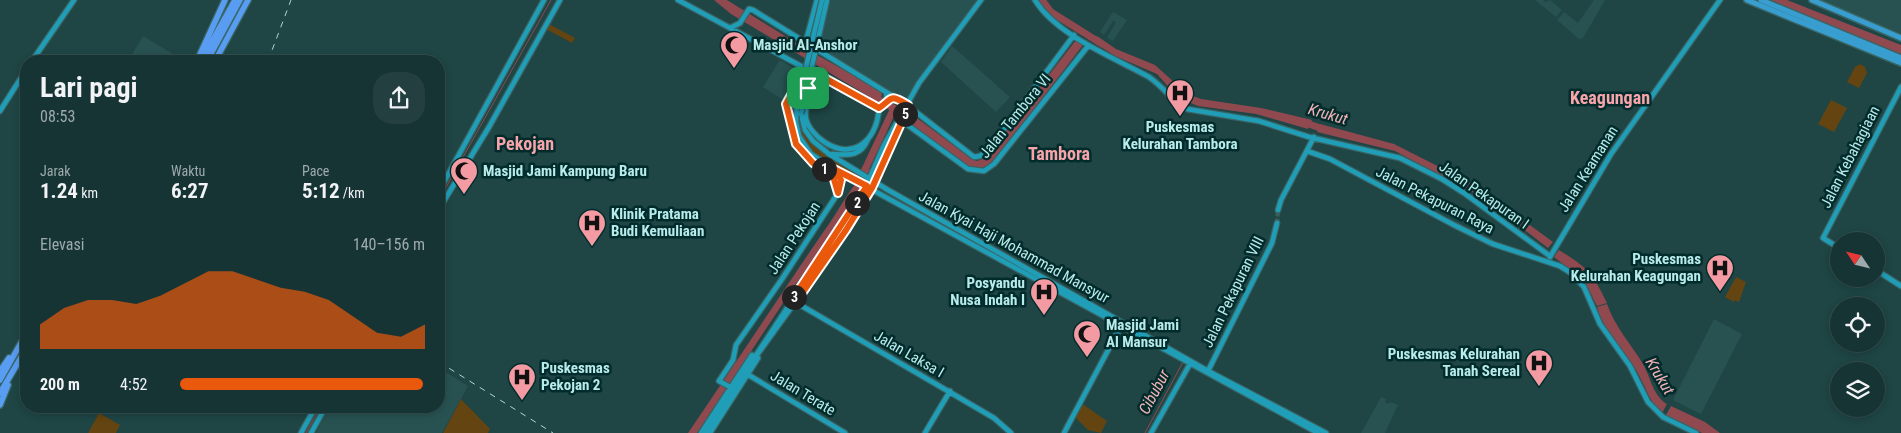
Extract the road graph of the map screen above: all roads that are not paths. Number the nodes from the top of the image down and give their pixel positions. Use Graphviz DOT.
graph roads {
  1 [pos="74,0"];
  2 [pos="225,0"];
  3 [pos="235,0"];
  4 [pos="240,0"];
  5 [pos="248,0"];
  6 [pos="544,0"];
  7 [pos="560,0"];
  8 [pos="678,0"];
  9 [pos="818,0"];
  10 [pos="822,0"];
  11 [pos="828,0"];
  12 [pos="980,0"];
  13 [pos="1036,0"];
  14 [pos="1720,0"];
  15 [pos="1747,0"];
  16 [pos="1761,0"];
  17 [pos="1812,0"];
  18 [pos="1804,20"];
  19 [pos="732,27"];
  20 [pos="1075,36"];
  21 [pos="1901,38"];
  22 [pos="806,41"];
  23 [pos="1087,44"];
  24 [pos="817,48"];
  25 [pos="36,55"];
  26 [pos="202,55"];
  27 [pos="203,55"];
  28 [pos="210,55"];
  29 [pos="218,55"];
  30 [pos="1901,58"];
  31 [pos="1901,63"];
  32 [pos="806,68"];
  33 [pos="819,75"];
  34 [pos="20,79"];
  35 [pos="796,86"];
  36 [pos="1901,87"];
  37 [pos="916,90"];
  38 [pos="810,92"];
  39 [pos="886,92"];
  40 [pos="887,100"];
  41 [pos="899,100"];
  42 [pos="1175,101"];
  43 [pos="881,108"];
  44 [pos="906,108"];
  45 [pos="1188,109"];
  46 [pos="0,111"];
  47 [pos="901,120"];
  48 [pos="870,136"];
  49 [pos="1314,137"];
  50 [pos="1308,151"];
  51 [pos="829,154"];
  52 [pos="834,169"];
  53 [pos="445,179"];
  54 [pos="871,179"];
  55 [pos="868,186"];
  56 [pos="838,193"];
  57 [pos="445,200"];
  58 [pos="899,200"];
  59 [pos="1278,210"];
  60 [pos="1277,223"];
  61 [pos="1830,243"];
  62 [pos="1550,256"];
  63 [pos="1548,262"];
  64 [pos="1885,276"];
  65 [pos="1901,286"];
  66 [pos="794,301"];
  67 [pos="1122,324"];
  68 [pos="20,342"];
  69 [pos="20,345"];
  70 [pos="759,351"];
  71 [pos="20,360"];
  72 [pos="1191,363"];
  73 [pos="0,370"];
  74 [pos="13,371"];
  75 [pos="1208,371"];
  76 [pos="747,374"];
  77 [pos="0,380"];
  78 [pos="1234,386"];
  79 [pos="730,387"];
  80 [pos="950,391"];
  81 [pos="0,393"];
  82 [pos="1262,401"];
  83 [pos="0,405"];
  84 [pos="312,413"];
  85 [pos="322,413"];
  86 [pos="301,433"];
  87 [pos="311,433"];
  88 [pos="701,433"];
  89 [pos="705,433"];
  90 [pos="710,433"];
  91 [pos="845,433"];
  92 [pos="925,433"];
  93 [pos="1011,433"];
  94 [pos="1064,433"];
  95 [pos="1151,433"];
  96 [pos="1318,433"];
  97 [pos="1326,433"];
  98 [pos="1696,433"];
  1 -- 25 [label="street"];
  2 -- 26 [label="highway"];
  3 -- 27 [label="highway"];
  4 -- 28 [label="highway"];
  5 -- 29 [label="highway"];
  6 -- 53 [label="street"];
  7 -- 57 [label="street"];
  8 -- 19 [label="street"];
  9 -- 22 [label="street"];
  10 -- 52 [label="street, Jalan Kyai Haji Mohammad Mansyur, bridge"];
  11 -- 24 [label="street"];
  11 -- 51 [label="street, Jalan Kyai Haji Mohammad Mansyur, bridge"];
  12 -- 37 [label="street"];
  13 -- 20 [label="street"];
  14 -- 62 [label="street, Jalan Keamanan"];
  15 -- 18 [label="main road"];
  16 -- 18 [label="main road"];
  17 -- 21 [label="main road"];
  18 -- 30 [label="main road"];
  18 -- 31 [label="main road"];
  19 -- 22 [label="street"];
  19 -- 32 [label="street"];
  20 -- 23 [label="street"];
  20 -- 44 [label="street"];
  22 -- 24 [label="street"];
  23 -- 42 [label="street"];
  23 -- 47 [label="street, Jalan Tambora VI"];
  24 -- 39 [label="street"];
  32 -- 33 [label="street"];
  32 -- 35 [label="street, Jalan Pekojan"];
  33 -- 38 [label="street"];
  33 -- 43 [label="street"];
  34 -- 46 [label="street"];
  35 -- 38 [label="street"];
  35 -- 56 [label="street, Jalan Pekojan"];
  36 -- 61 [label="street, Jalan Kebahagiaan"];
  37 -- 41 [label="street"];
  37 -- 44 [label="street"];
  38 -- 48 [label="street"];
  39 -- 40 [label="street"];
  39 -- 41 [label="street"];
  40 -- 41 [label="street"];
  40 -- 43 [label="street"];
  41 -- 44 [label="street"];
  43 -- 48 [label="street"];
  44 -- 47 [label="street"];
  45 -- 49 [label="street, Jalan Pekapuran I"];
  47 -- 54 [label="street"];
  48 -- 51 [label="street"];
  49 -- 50 [label="street"];
  49 -- 62 [label="street, Jalan Pekapuran I"];
  50 -- 59 [label="street"];
  50 -- 63 [label="street, Jalan Pekapuran Raya"];
  51 -- 54 [label="street, Jalan Kyai Haji Mohammad Mansyur"];
  52 -- 55 [label="street, Jalan Kyai Haji Mohammad Mansyur"];
  52 -- 56 [label="street"];
  54 -- 55 [label="street"];
  54 -- 58 [label="street, Jalan Kyai Haji Mohammad Mansyur"];
  55 -- 58 [label="street, Jalan Kyai Haji Mohammad Mansyur"];
  55 -- 66 [label="street"];
  56 -- 79 [label="street, Jalan Pekojan"];
  58 -- 67 [label="street, Jalan Kyai Haji Mohammad Mansyur"];
  60 -- 75 [label="street, Jalan Pekapuran VIII"];
  62 -- 63 [label="street"];
  63 -- 98 [label="street, Jalan Pekapuran Raya"];
  64 -- 65 [label="street"];
  66 -- 70 [label="street"];
  66 -- 80 [label="street, Jalan Laksa I"];
  67 -- 72 [label="street, Jalan Kyai Haji Mohammad Mansyur"];
  67 -- 94 [label="street"];
  68 -- 73 [label="highway"];
  69 -- 77 [label="highway"];
  70 -- 76 [label="street"];
  70 -- 79 [label="street"];
  70 -- 89 [label="street"];
  71 -- 74 [label="highway"];
  72 -- 75 [label="street, Jalan Kyai Haji Mohammad Mansyur"];
  72 -- 78 [label="street, Jalan Kyai Haji Mohammad Mansyur"];
  72 -- 95 [label="street"];
  74 -- 81 [label="highway"];
  74 -- 83 [label="highway"];
  75 -- 78 [label="street, Jalan Kyai Haji Mohammad Mansyur"];
  76 -- 90 [label="street"];
  76 -- 91 [label="street, Jalan Terate"];
  78 -- 82 [label="street, Jalan Kyai Haji Mohammad Mansyur"];
  79 -- 88 [label="street"];
  80 -- 92 [label="street"];
  80 -- 93 [label="street, Jalan Laksa I"];
  82 -- 96 [label="street, Jalan Kyai Haji Mohammad Mansyur"];
  82 -- 97 [label="street, Jalan Kyai Haji Mohammad Mansyur"];
  84 -- 86 [label="street"];
  85 -- 87 [label="street"];
}
